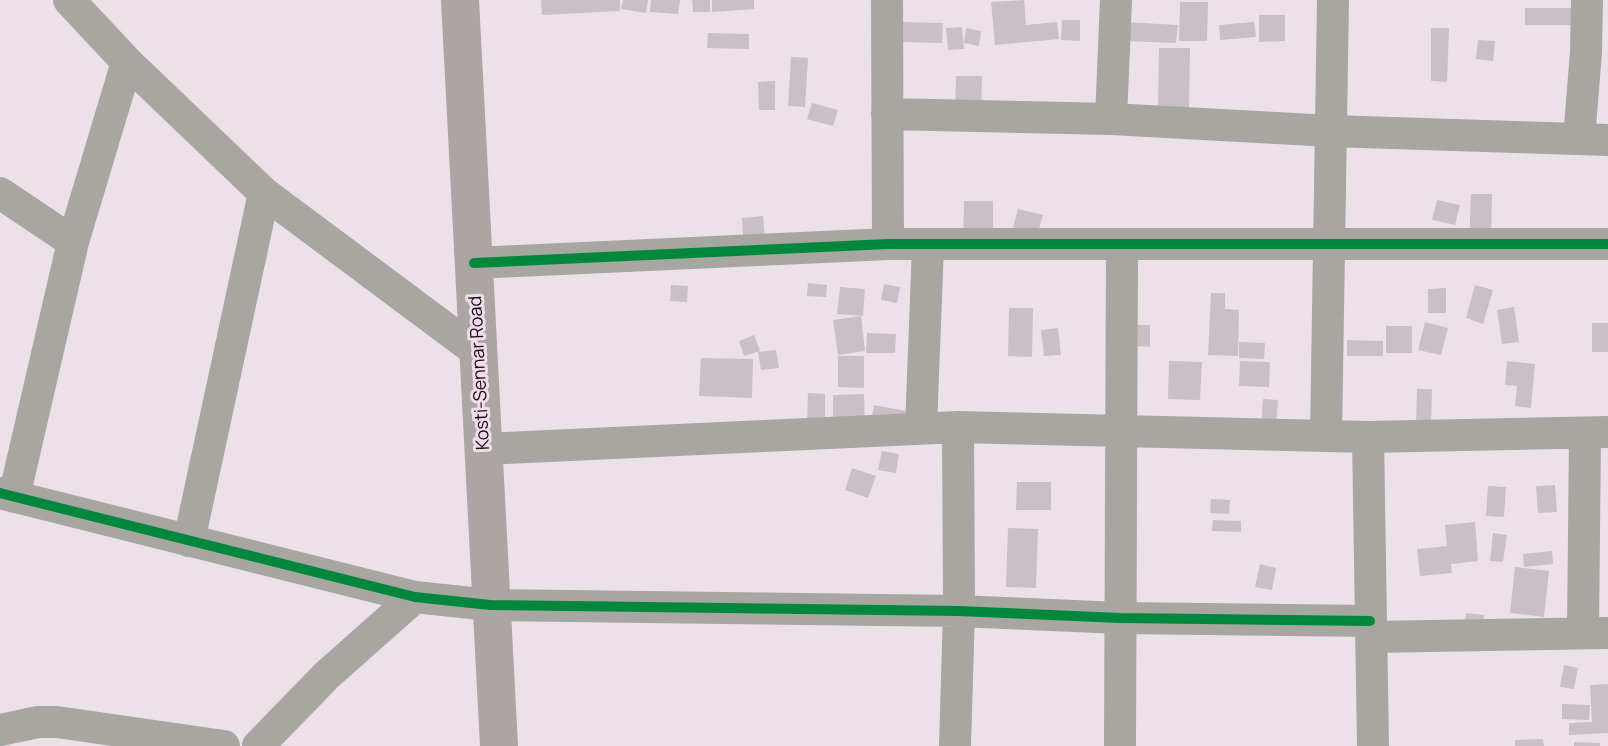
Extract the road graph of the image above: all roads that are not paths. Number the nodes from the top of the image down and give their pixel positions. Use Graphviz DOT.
graph roads {
  1 [pos="69,0"];
  2 [pos="460,0"];
  3 [pos="887,0"];
  4 [pos="1116,0"];
  5 [pos="1333,0"];
  6 [pos="1587,0"];
  7 [pos="127,62"];
  8 [pos="887,114"];
  9 [pos="1111,120"];
  10 [pos="1331,131"];
  11 [pos="1594,140"];
  12 [pos="0,193"];
  13 [pos="264,194"];
  14 [pos="73,242"];
  15 [pos="888,244"];
  16 [pos="1608,244"];
  17 [pos="1122,245"];
  18 [pos="1328,245"];
  19 [pos="928,246"];
  20 [pos="474,263"];
  21 [pos="480,354"];
  22 [pos="958,427"];
  23 [pos="921,428"];
  24 [pos="1121,432"];
  25 [pos="1596,432"];
  26 [pos="1326,436"];
  27 [pos="1368,437"];
  28 [pos="484,449"];
  29 [pos="7,495"];
  30 [pos="189,541"];
  31 [pos="415,597"];
  32 [pos="490,604"];
  33 [pos="959,611"];
  34 [pos="1120,618"];
  35 [pos="1371,629"];
  36 [pos="1596,633"];
  37 [pos="0,730"];
  38 [pos="224,746"];
  39 [pos="258,746"];
  40 [pos="499,746"];
  41 [pos="955,746"];
  42 [pos="1120,746"];
  43 [pos="1373,746"];
  1 -- 7 [label="street"];
  2 -- 20 [label="highway, Kosti-Sennar Road"];
  3 -- 8 [label="street"];
  4 -- 9 [label="street"];
  5 -- 10 [label="street"];
  6 -- 11 [label="street"];
  7 -- 13 [label="street"];
  7 -- 14 [label="street"];
  8 -- 9 [label="street"];
  8 -- 15 [label="street"];
  9 -- 10 [label="street"];
  10 -- 11 [label="street"];
  10 -- 18 [label="street"];
  12 -- 14 [label="street"];
  13 -- 21 [label="street"];
  13 -- 30 [label="street"];
  14 -- 29 [label="street"];
  15 -- 19 [label="street"];
  15 -- 20 [label="street"];
  16 -- 18 [label="street"];
  17 -- 18 [label="street"];
  17 -- 19 [label="street"];
  17 -- 24 [label="street"];
  18 -- 26 [label="street"];
  19 -- 23 [label="street"];
  20 -- 21 [label="highway, Kosti-Sennar Road"];
  21 -- 28 [label="highway, Kosti-Sennar Road"];
  22 -- 23 [label="street"];
  22 -- 24 [label="street"];
  22 -- 33 [label="street"];
  23 -- 28 [label="street"];
  24 -- 26 [label="street"];
  24 -- 34 [label="street"];
  25 -- 27 [label="street"];
  25 -- 36 [label="street"];
  26 -- 27 [label="street"];
  27 -- 35 [label="street"];
  28 -- 32 [label="highway, Kosti-Sennar Road"];
  29 -- 30 [label="street"];
  30 -- 31 [label="street"];
  31 -- 32 [label="street"];
  31 -- 39 [label="street"];
  32 -- 33 [label="street"];
  32 -- 40 [label="highway, Kosti-Sennar Road"];
  33 -- 34 [label="street"];
  33 -- 41 [label="street"];
  34 -- 35 [label="street"];
  34 -- 42 [label="street"];
  35 -- 36 [label="street"];
  35 -- 43 [label="street"];
  37 -- 38 [label="street"];
}
